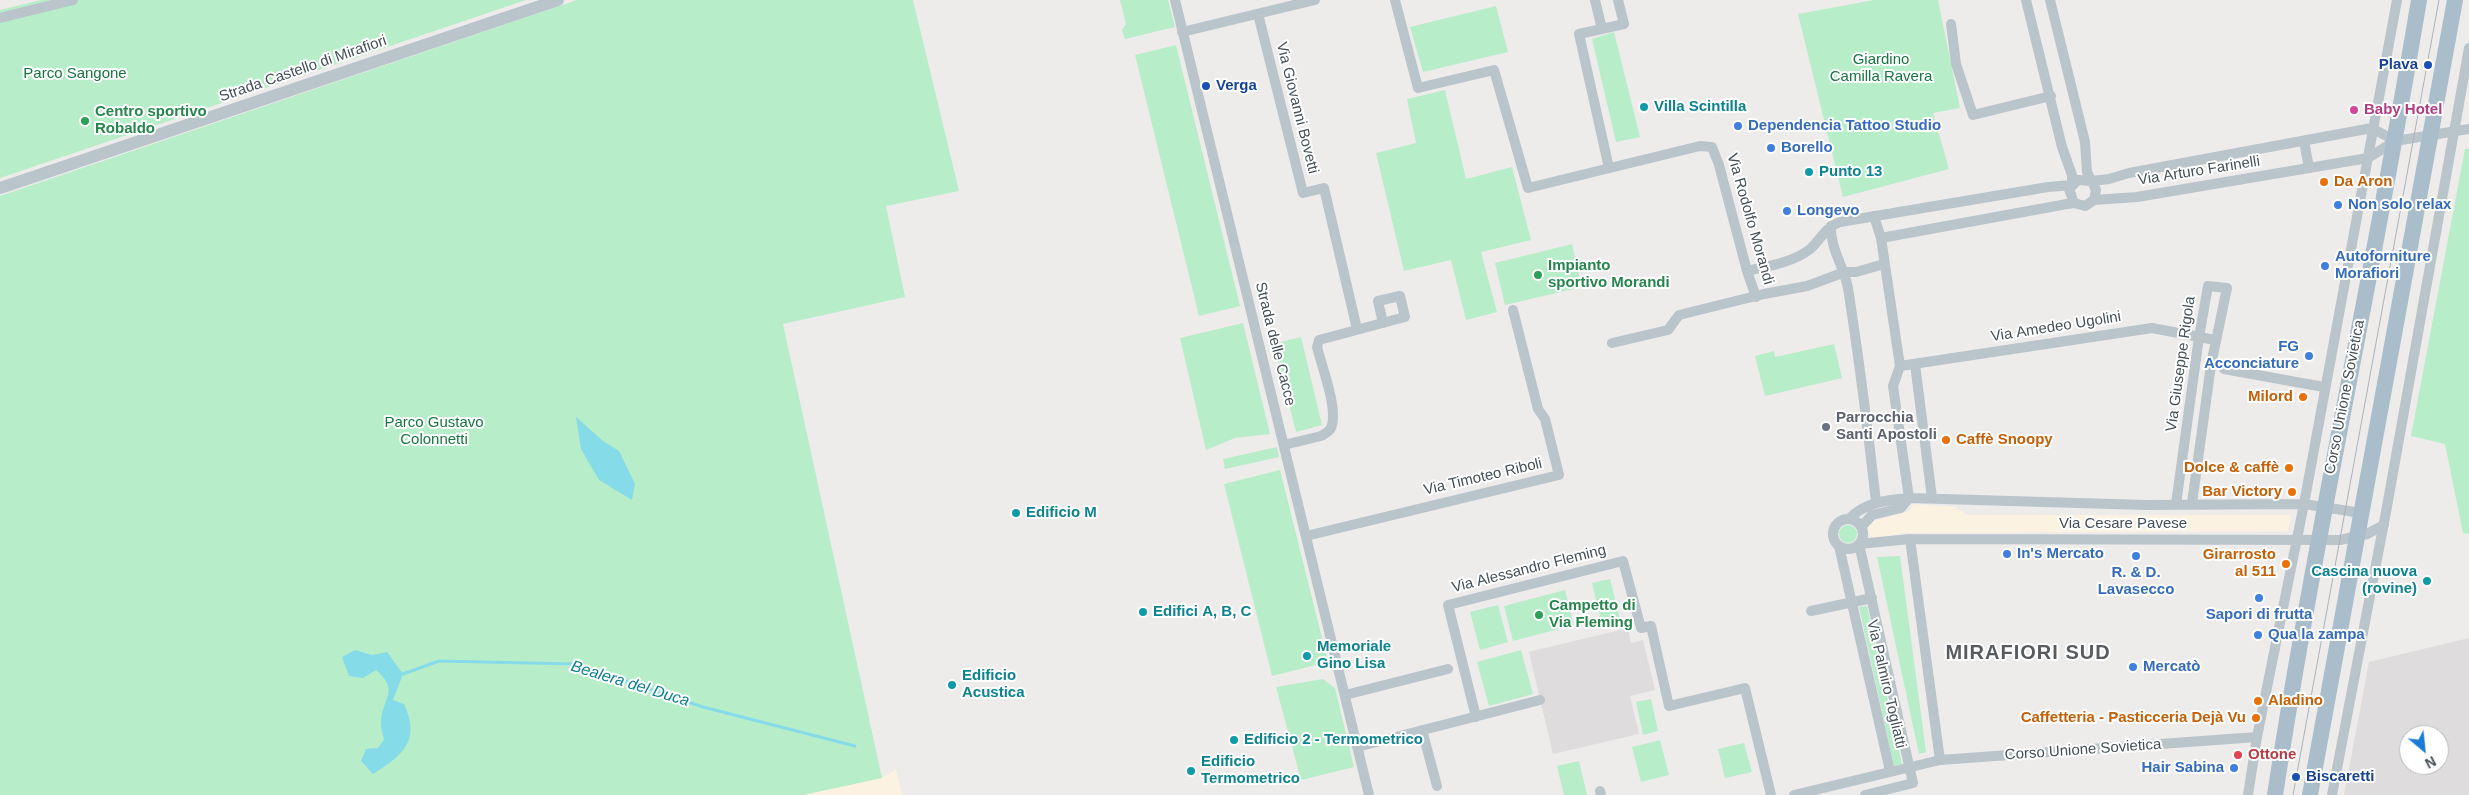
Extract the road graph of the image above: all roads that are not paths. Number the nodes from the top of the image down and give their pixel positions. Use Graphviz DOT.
graph roads {
  1 [pos="73,0"];
  2 [pos="558,0"];
  3 [pos="1174,0"];
  4 [pos="1315,0"];
  5 [pos="1395,0"];
  6 [pos="1595,0"];
  7 [pos="1618,0"];
  8 [pos="2026,0"];
  9 [pos="2050,0"];
  10 [pos="2397,0"];
  11 [pos="2419,0"];
  12 [pos="2455,0"];
  13 [pos="1258,14"];
  14 [pos="0,18"];
  15 [pos="1951,24"];
  16 [pos="1602,29"];
  17 [pos="1182,32"];
  18 [pos="2469,48"];
  19 [pos="2051,96"];
  20 [pos="2372,128"];
  21 [pos="2469,129"];
  22 [pos="2454,130"];
  23 [pos="2430,134"];
  24 [pos="2304,141"];
  25 [pos="2395,141"];
  26 [pos="2368,158"];
  27 [pos="1609,168"];
  28 [pos="2308,168"];
  29 [pos="2091,181"];
  30 [pos="2072,185"];
  31 [pos="0,188"];
  32 [pos="2094,200"];
  33 [pos="2074,203"];
  34 [pos="1874,216"];
  35 [pos="1831,226"];
  36 [pos="1881,238"];
  37 [pos="1884,264"];
  38 [pos="1747,271"];
  39 [pos="1845,272"];
  40 [pos="1756,297"];
  41 [pos="1513,310"];
  42 [pos="1383,323"];
  43 [pos="1357,329"];
  44 [pos="2199,337"];
  45 [pos="2215,340"];
  46 [pos="1612,343"];
  47 [pos="1915,364"];
  48 [pos="1900,366"];
  49 [pos="2224,369"];
  50 [pos="2324,387"];
  51 [pos="1284,445"];
  52 [pos="1909,498"];
  53 [pos="1932,498"];
  54 [pos="1876,502"];
  55 [pos="2176,504"];
  56 [pos="2192,504"];
  57 [pos="2304,504"];
  58 [pos="2324,506"];
  59 [pos="2361,513"];
  60 [pos="1849,520"];
  61 [pos="2384,524"];
  62 [pos="1861,527"];
  63 [pos="1306,536"];
  64 [pos="2357,536"];
  65 [pos="2297,538"];
  66 [pos="1910,539"];
  67 [pos="2317,540"];
  68 [pos="1859,544"];
  69 [pos="1839,546"];
  70 [pos="1872,598"];
  71 [pos="1852,602"];
  72 [pos="1812,611"];
  73 [pos="1448,669"];
  74 [pos="1345,695"];
  75 [pos="1540,700"];
  76 [pos="1476,717"];
  77 [pos="1422,730"];
  78 [pos="2257,737"];
  79 [pos="1357,747"];
  80 [pos="1940,760"];
  81 [pos="1910,767"];
  82 [pos="1890,771"];
  83 [pos="1436,786"];
  84 [pos="1369,795"];
  85 [pos="1771,795"];
  86 [pos="1794,795"];
  87 [pos="1865,795"];
  88 [pos="2248,795"];
  89 [pos="2275,795"];
  90 [pos="2310,795"];
  91 [pos="2332,795"];
  1 -- 14 [label="street"];
  2 -- 31 [label="street, Strada Castello di Mirafiori"];
  3 -- 17 [label="street, Strada delle Cacce"];
  4 -- 13 [label="street"];
  5 -- 27 [label="street"];
  6 -- 16 [label="street"];
  7 -- 16 [label="street"];
  8 -- 19 [label="street"];
  9 -- 29 [label="street"];
  10 -- 20 [label="street, Corso Unione Sovietica"];
  11 -- 25 [label="main road, Corso Unione Sovietica"];
  12 -- 23 [label="main road"];
  13 -- 17 [label="street"];
  13 -- 43 [label="street, Via Giovanni Bovetti"];
  15 -- 19 [label="street"];
  16 -- 27 [label="street"];
  17 -- 51 [label="street, Strada delle Cacce"];
  18 -- 22 [label="street"];
  19 -- 30 [label="street"];
  20 -- 24 [label="street, Via Arturo Farinelli"];
  20 -- 25 [label="street"];
  20 -- 26 [label="street, Corso Unione Sovietica"];
  21 -- 22 [label="street"];
  22 -- 23 [label="street"];
  22 -- 61 [label="street"];
  23 -- 25 [label="street"];
  23 -- 59 [label="main road"];
  24 -- 28 [label="street"];
  24 -- 29 [label="street, Via Arturo Farinelli"];
  25 -- 26 [label="street, Via Arturo Farinelli"];
  25 -- 58 [label="main road, Corso Unione Sovietica"];
  26 -- 28 [label="street, Via Arturo Farinelli"];
  26 -- 50 [label="street, Corso Unione Sovietica"];
  27 -- 38 [label="street, Via Rodolfo Morandi"];
  28 -- 32 [label="street, Via Arturo Farinelli"];
  29 -- 30 [label="street, Via Arturo Farinelli"];
  29 -- 32 [label="street"];
  30 -- 33 [label="street"];
  30 -- 34 [label="street, Via Arturo Farinelli"];
  32 -- 33 [label="street, Via Arturo Farinelli"];
  33 -- 36 [label="street, Via Arturo Farinelli"];
  34 -- 35 [label="street, Via Arturo Farinelli"];
  34 -- 36 [label="street"];
  35 -- 38 [label="street"];
  35 -- 39 [label="street"];
  36 -- 37 [label="street"];
  37 -- 39 [label="street"];
  37 -- 48 [label="street"];
  38 -- 40 [label="street, Via Rodolfo Morandi"];
  39 -- 40 [label="street"];
  39 -- 54 [label="street"];
  40 -- 46 [label="street"];
  41 -- 63 [label="street, Via Timoteo Riboli"];
  42 -- 43 [label="street"];
  43 -- 51 [label="street"];
  44 -- 45 [label="street, Via Amedeo Ugolini"];
  44 -- 45 [label="street, Via Giuseppe Rigola"];
  44 -- 47 [label="street, Via Amedeo Ugolini"];
  44 -- 55 [label="street, Via Giuseppe Rigola"];
  45 -- 56 [label="street, Via Giuseppe Rigola"];
  47 -- 48 [label="street, Via Amedeo Ugolini"];
  47 -- 53 [label="street"];
  48 -- 52 [label="street"];
  49 -- 50 [label="street, Corso Unione Sovietica"];
  50 -- 57 [label="street, Corso Unione Sovietica"];
  51 -- 63 [label="street, Strada delle Cacce"];
  52 -- 53 [label="street, Via Cesare Pavese"];
  52 -- 54 [label="street, Via Cesare Pavese"];
  52 -- 62 [label="street"];
  53 -- 55 [label="street, Via Cesare Pavese"];
  54 -- 60 [label="street, Via Cesare Pavese"];
  55 -- 56 [label="street, Via Cesare Pavese"];
  56 -- 57 [label="street, Via Cesare Pavese"];
  57 -- 58 [label="street, Via Cesare Pavese"];
  57 -- 65 [label="street, Corso Unione Sovietica"];
  58 -- 59 [label="street, Via Cesare Pavese"];
  58 -- 67 [label="main road, Corso Unione Sovietica"];
  59 -- 64 [label="main road"];
  60 -- 62 [label="street"];
  60 -- 69 [label="street"];
  61 -- 64 [label="street, Via Cesare Pavese"];
  61 -- 91 [label="street"];
  62 -- 68 [label="street"];
  63 -- 74 [label="street, Strada delle Cacce"];
  64 -- 67 [label="street, Via Cesare Pavese"];
  64 -- 90 [label="main road"];
  65 -- 66 [label="street, Via Cesare Pavese"];
  65 -- 67 [label="street, Via Cesare Pavese"];
  65 -- 78 [label="street, Corso Unione Sovietica"];
  66 -- 68 [label="street, Via Cesare Pavese"];
  66 -- 80 [label="street"];
  67 -- 89 [label="main road, Corso Unione Sovietica"];
  68 -- 69 [label="street"];
  68 -- 70 [label="street, Via Palmiro Togliatti"];
  69 -- 71 [label="street, Via Palmiro Togliatti"];
  70 -- 71 [label="street, Via Palmiro Togliatti"];
  70 -- 81 [label="street, Via Palmiro Togliatti"];
  71 -- 72 [label="street, Via Palmiro Togliatti"];
  71 -- 82 [label="street, Via Palmiro Togliatti"];
  73 -- 74 [label="street"];
  74 -- 79 [label="street, Strada delle Cacce"];
  75 -- 76 [label="street"];
  76 -- 77 [label="street"];
  76 -- 85 [label="street, Via Alessandro Fleming"];
  77 -- 79 [label="street"];
  77 -- 83 [label="street"];
  78 -- 80 [label="street, Corso Unione Sovietica"];
  78 -- 88 [label="street, Corso Unione Sovietica"];
  79 -- 84 [label="street, Strada delle Cacce"];
  80 -- 81 [label="street, Corso Unione Sovietica"];
  81 -- 82 [label="street, Via Palmiro Togliatti"];
  81 -- 87 [label="street, Via Palmiro Togliatti"];
  82 -- 86 [label="street, Via Palmiro Togliatti"];
}
